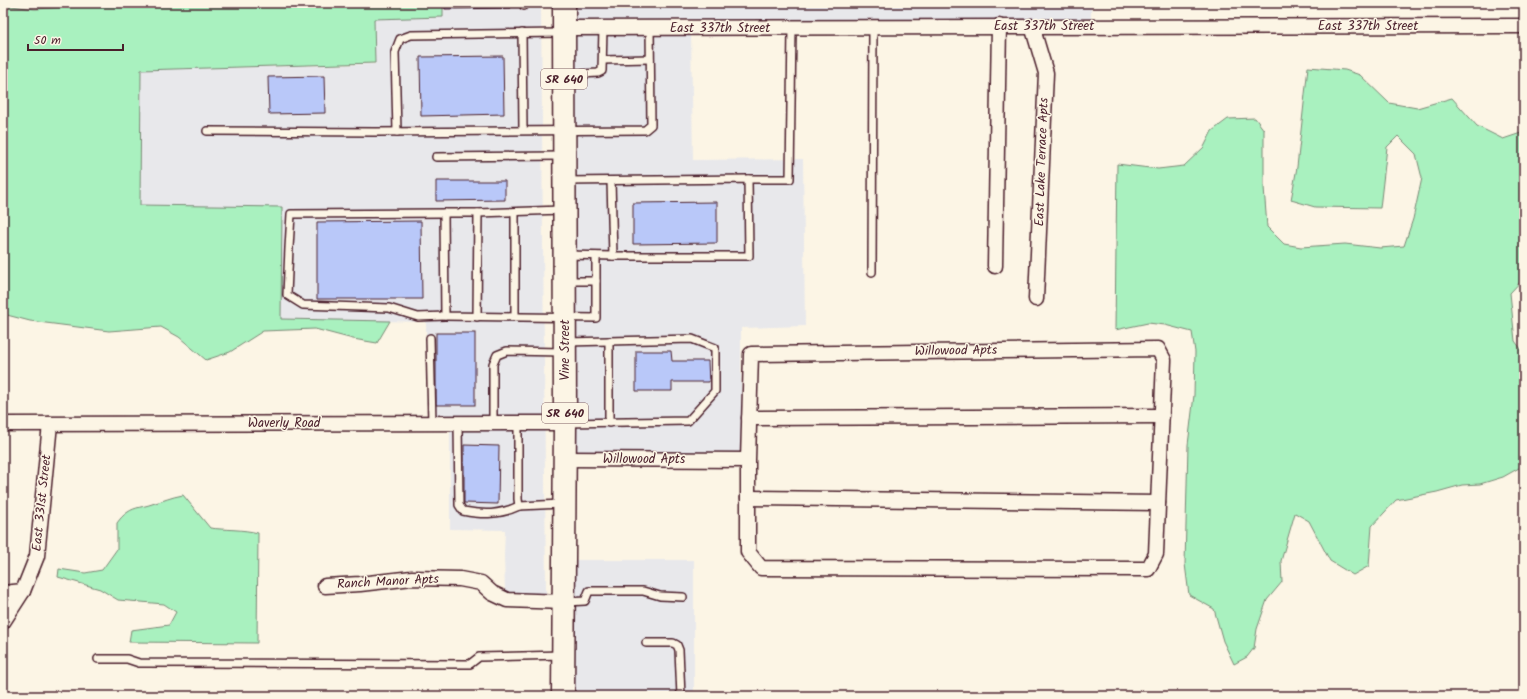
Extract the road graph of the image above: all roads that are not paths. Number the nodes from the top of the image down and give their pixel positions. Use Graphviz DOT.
graph roads {
  1 [pos="564,3"];
  2 [pos="999,26"];
  3 [pos="1032,26"];
  4 [pos="1524,26"];
  5 [pos="873,27"];
  6 [pos="603,28"];
  7 [pos="650,28"];
  8 [pos="792,28"];
  9 [pos="564,31"];
  10 [pos="522,33"];
  11 [pos="650,59"];
  12 [pos="603,60"];
  13 [pos="564,75"];
  14 [pos="523,130"];
  15 [pos="564,130"];
  16 [pos="207,131"];
  17 [pos="397,132"];
  18 [pos="564,156"];
  19 [pos="436,157"];
  20 [pos="748,179"];
  21 [pos="611,181"];
  22 [pos="564,182"];
  23 [pos="564,210"];
  24 [pos="515,212"];
  25 [pos="444,213"];
  26 [pos="478,213"];
  27 [pos="565,254"];
  28 [pos="596,256"];
  29 [pos="613,256"];
  30 [pos="995,266"];
  31 [pos="872,272"];
  32 [pos="565,281"];
  33 [pos="596,281"];
  34 [pos="1036,299"];
  35 [pos="445,316"];
  36 [pos="477,317"];
  37 [pos="515,317"];
  38 [pos="565,318"];
  39 [pos="430,338"];
  40 [pos="608,341"];
  41 [pos="565,347"];
  42 [pos="1162,416"];
  43 [pos="749,418"];
  44 [pos="565,422"];
  45 [pos="432,423"];
  46 [pos="458,423"];
  47 [pos="493,423"];
  48 [pos="518,423"];
  49 [pos="608,423"];
  50 [pos="3,424"];
  51 [pos="50,424"];
  52 [pos="565,459"];
  53 [pos="748,460"];
  54 [pos="748,498"];
  55 [pos="1158,503"];
  56 [pos="565,504"];
  57 [pos="519,506"];
  58 [pos="325,586"];
  59 [pos="23,591"];
  60 [pos="3,593"];
  61 [pos="683,597"];
  62 [pos="564,602"];
  63 [pos="3,622"];
  64 [pos="646,643"];
  65 [pos="564,655"];
  66 [pos="98,659"];
  67 [pos="563,696"];
  68 [pos="680,696"];
  1 -- 9 [label="main road, Vine Street / SR 640"];
  2 -- 3 [label="street, East 337th Street"];
  2 -- 5 [label="street, East 337th Street"];
  2 -- 30 [label="street"];
  3 -- 4 [label="street, East 337th Street"];
  3 -- 34 [label="street, East Lake Terrace Apts"];
  5 -- 8 [label="street, East 337th Street"];
  5 -- 31 [label="lane"];
  6 -- 7 [label="street, East 337th Street"];
  6 -- 9 [label="street, East 337th Street"];
  6 -- 12 [label="lane"];
  7 -- 8 [label="street, East 337th Street"];
  7 -- 11 [label="lane"];
  8 -- 20 [label="lane"];
  9 -- 10 [label="lane"];
  9 -- 13 [label="main road, Vine Street / SR 640"];
  10 -- 14 [label="lane"];
  10 -- 17 [label="lane"];
  11 -- 12 [label="lane"];
  11 -- 15 [label="lane"];
  12 -- 13 [label="lane"];
  13 -- 15 [label="main road, Vine Street / SR 640"];
  14 -- 15 [label="lane"];
  14 -- 17 [label="lane"];
  15 -- 18 [label="main road, Vine Street / SR 640"];
  16 -- 17 [label="lane"];
  18 -- 19 [label="lane"];
  18 -- 22 [label="main road, Vine Street / SR 640"];
  20 -- 21 [label="lane"];
  20 -- 29 [label="lane"];
  21 -- 22 [label="lane"];
  21 -- 29 [label="lane"];
  22 -- 23 [label="main road, Vine Street / SR 640"];
  23 -- 24 [label="lane"];
  23 -- 27 [label="main road, Vine Street / SR 640"];
  24 -- 26 [label="lane"];
  24 -- 37 [label="lane"];
  25 -- 26 [label="lane"];
  25 -- 35 [label="lane"];
  25 -- 35 [label="lane"];
  26 -- 36 [label="lane"];
  27 -- 28 [label="lane"];
  27 -- 32 [label="main road, Vine Street / SR 640"];
  28 -- 29 [label="lane"];
  28 -- 33 [label="lane"];
  32 -- 33 [label="lane"];
  32 -- 38 [label="main road, Vine Street / SR 640"];
  33 -- 38 [label="lane"];
  35 -- 36 [label="lane"];
  36 -- 37 [label="lane"];
  37 -- 38 [label="lane"];
  38 -- 41 [label="main road, Vine Street / SR 640"];
  39 -- 45 [label="lane"];
  40 -- 41 [label="lane"];
  40 -- 49 [label="lane"];
  40 -- 49 [label="lane"];
  41 -- 44 [label="main road, Vine Street / SR 640"];
  41 -- 47 [label="lane"];
  42 -- 43 [label="street"];
  42 -- 43 [label="street, Willowood Apts"];
  42 -- 55 [label="street, Willowood Apts"];
  43 -- 53 [label="street, Willowood Apts"];
  44 -- 48 [label="street, Waverly Road"];
  44 -- 49 [label="lane"];
  44 -- 52 [label="main road, Vine Street / SR 640"];
  45 -- 46 [label="street, Waverly Road"];
  45 -- 51 [label="street, Waverly Road"];
  46 -- 47 [label="street, Waverly Road"];
  46 -- 57 [label="lane"];
  47 -- 48 [label="street, Waverly Road"];
  48 -- 57 [label="lane"];
  50 -- 51 [label="street, Waverly Road"];
  51 -- 59 [label="street, East 331st Street"];
  52 -- 53 [label="street, Willowood Apts"];
  52 -- 56 [label="main road, Vine Street / SR 640"];
  53 -- 54 [label="street, Willowood Apts"];
  54 -- 55 [label="street"];
  54 -- 55 [label="street, Willowood Apts"];
  56 -- 57 [label="lane"];
  56 -- 62 [label="main road, Vine Street / SR 640"];
  58 -- 62 [label="street, Ranch Manor Apts"];
  59 -- 60 [label="street"];
  59 -- 63 [label="street, East 331st Street"];
  61 -- 62 [label="lane"];
  62 -- 65 [label="main road, Vine Street / SR 640"];
  64 -- 68 [label="lane"];
  65 -- 66 [label="lane"];
  65 -- 67 [label="main road, Vine Street / SR 640"];
}
